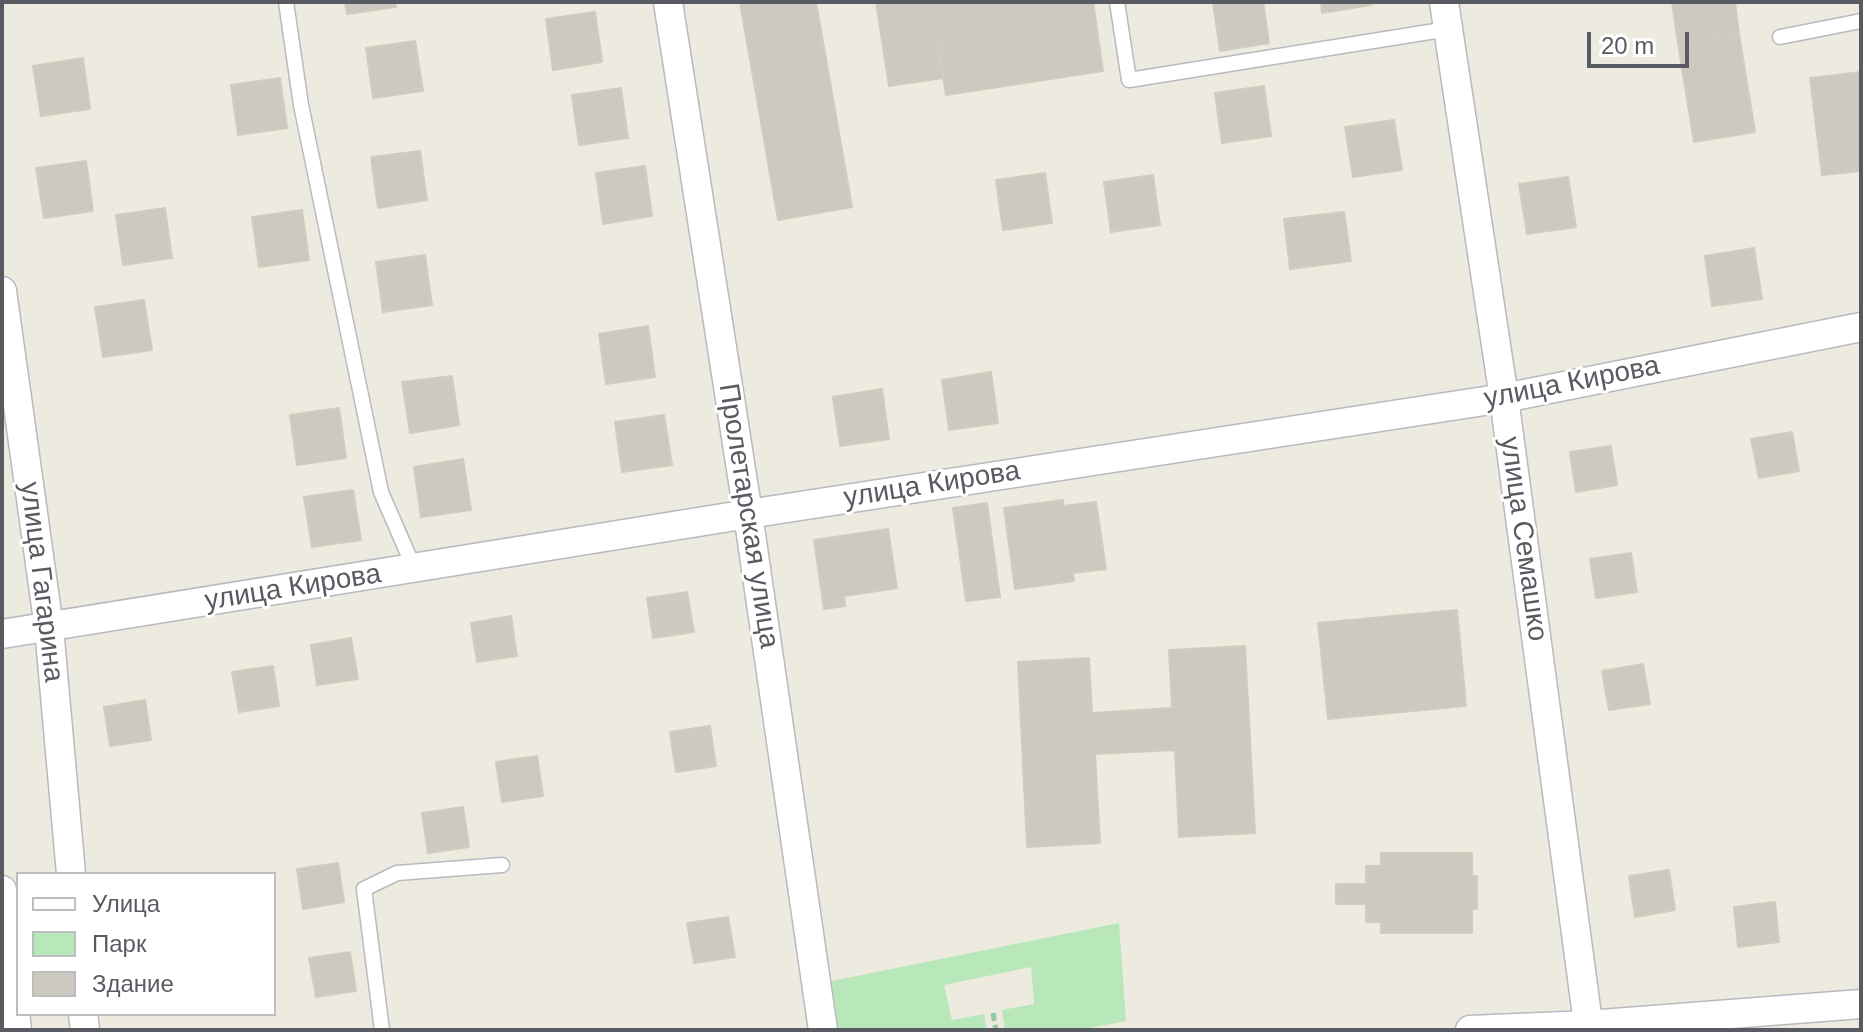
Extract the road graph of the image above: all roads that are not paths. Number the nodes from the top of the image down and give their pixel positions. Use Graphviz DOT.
graph roads {
  1 [pos="286,2"];
  2 [pos="668,2"];
  3 [pos="1117,2"];
  4 [pos="1446,16"];
  5 [pos="1861,21"];
  6 [pos="1780,37"];
  7 [pos="2,291"];
  8 [pos="1861,327"];
  9 [pos="1504,398"];
  10 [pos="748,514"];
  11 [pos="414,568"];
  12 [pos="49,628"];
  13 [pos="2,634"];
  14 [pos="502,865"];
  15 [pos="71,872"];
  16 [pos="2,890"];
  17 [pos="1861,1004"];
  18 [pos="1589,1028"];
  19 [pos="17,1030"];
  20 [pos="382,1030"];
  21 [pos="823,1030"];
  22 [pos="1470,1030"];
  1 -- 11 [label="lane"];
  2 -- 10 [label="street, Пролетарская улица"];
  3 -- 4 [label="lane"];
  4 -- 9 [label="street, улица Семашко"];
  5 -- 6 [label="lane"];
  7 -- 12 [label="street, улица Гагарина"];
  8 -- 9 [label="street, улица Кирова"];
  9 -- 10 [label="street, улица Кирова"];
  9 -- 18 [label="street, улица Семашко"];
  10 -- 11 [label="street, улица Кирова"];
  10 -- 21 [label="street, Пролетарская улица"];
  11 -- 12 [label="street, улица Кирова"];
  12 -- 13 [label="street, улица Кирова"];
  12 -- 15 [label="street, улица Гагарина"];
  14 -- 20 [label="lane"];
  16 -- 19 [label="street"];
  17 -- 18 [label="street"];
  18 -- 22 [label="street"];
}
